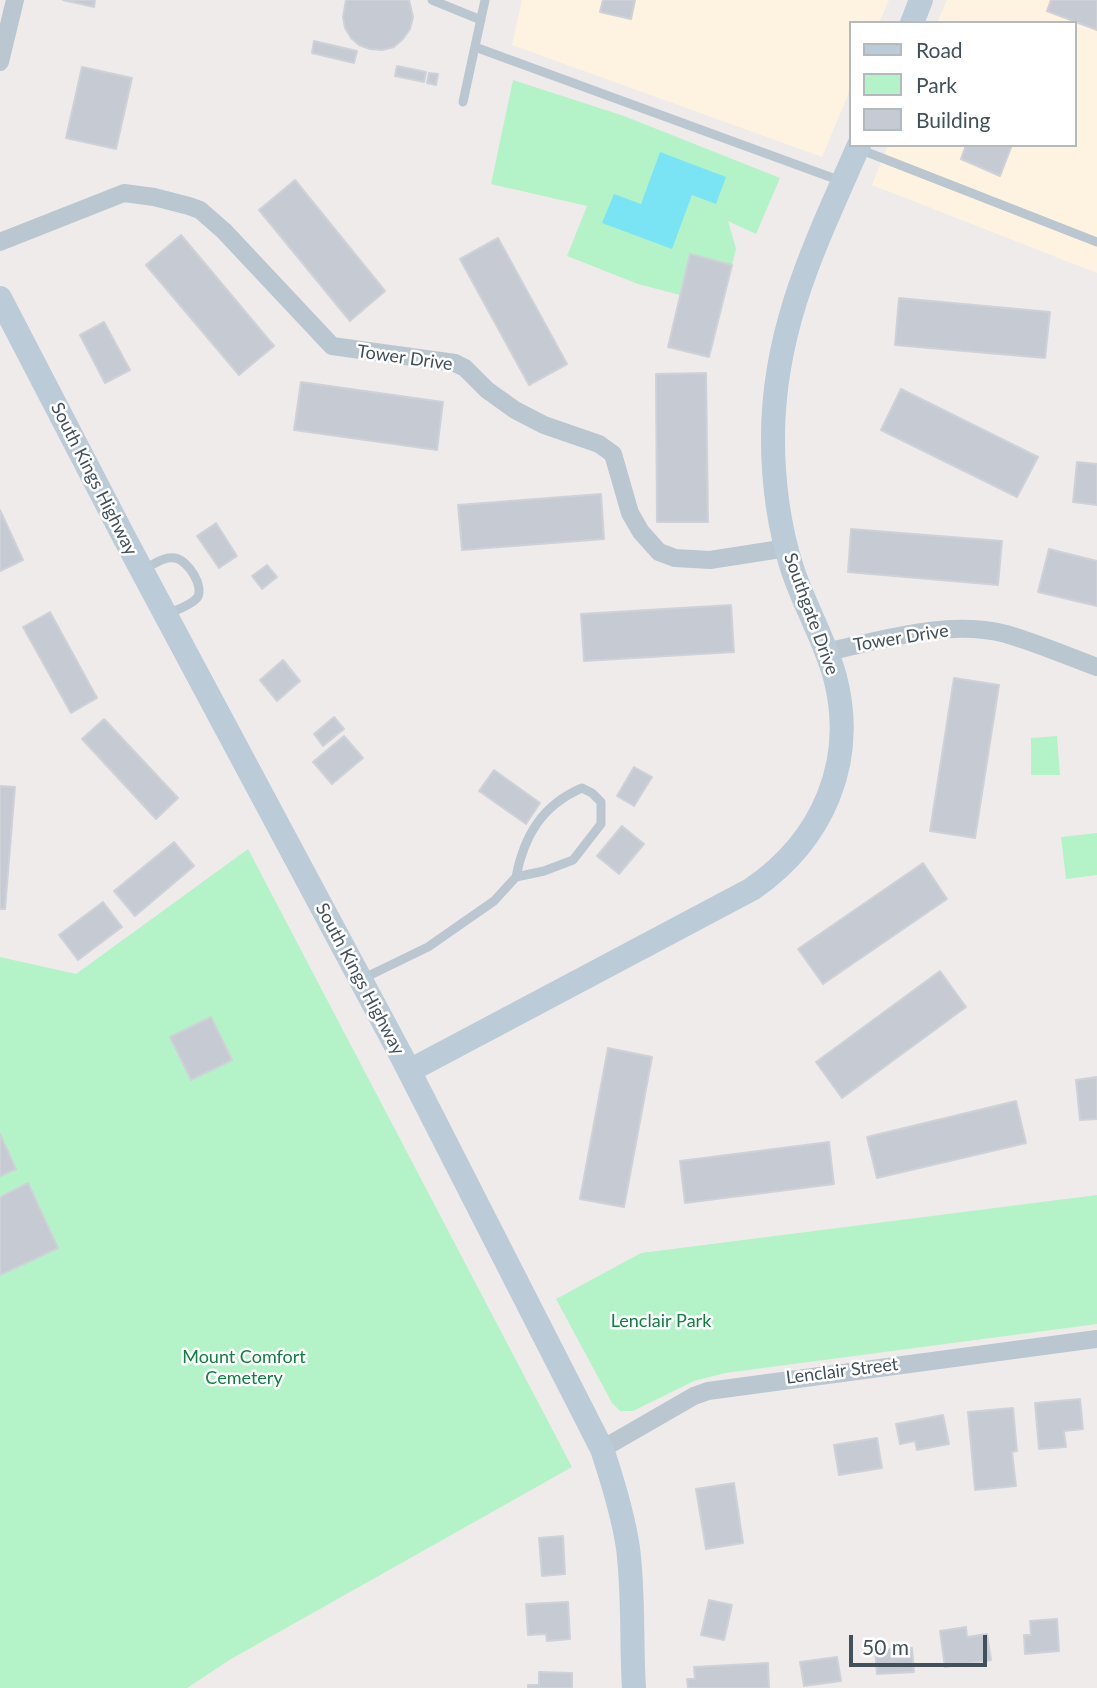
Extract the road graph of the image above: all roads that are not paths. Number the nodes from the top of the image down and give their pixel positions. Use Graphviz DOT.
graph roads {
  1 [pos="15,0"];
  2 [pos="432,0"];
  3 [pos="485,0"];
  4 [pos="921,0"];
  5 [pos="481,20"];
  6 [pos="913,21"];
  7 [pos="475,47"];
  8 [pos="0,62"];
  9 [pos="463,102"];
  10 [pos="858,147"];
  11 [pos="843,181"];
  12 [pos="0,242"];
  13 [pos="1097,242"];
  14 [pos="0,298"];
  15 [pos="787,548"];
  16 [pos="142,570"];
  17 [pos="165,615"];
  18 [pos="825,652"];
  19 [pos="1097,667"];
  20 [pos="516,877"];
  21 [pos="361,980"];
  22 [pos="409,1071"];
  23 [pos="1097,1339"];
  24 [pos="602,1449"];
  25 [pos="634,1688"];
  1 -- 8 [label="street"];
  2 -- 5 [label="lane"];
  3 -- 5 [label="lane"];
  4 -- 6 [label="main road"];
  5 -- 7 [label="lane"];
  7 -- 9 [label="lane"];
  7 -- 11 [label="lane"];
  10 -- 11 [label="main road, Southgate Drive"];
  10 -- 13 [label="lane"];
  11 -- 15 [label="main road, Southgate Drive"];
  12 -- 15 [label="street, Tower Drive"];
  14 -- 16 [label="main road, South Kings Highway"];
  15 -- 18 [label="main road, Southgate Drive"];
  16 -- 17 [label="main road, South Kings Highway"];
  16 -- 17 [label="lane"];
  17 -- 21 [label="main road, South Kings Highway"];
  18 -- 19 [label="street, Tower Drive"];
  18 -- 22 [label="main road, Southgate Drive"];
  20 -- 20 [label="lane"];
  20 -- 21 [label="lane"];
  21 -- 22 [label="main road, South Kings Highway"];
  22 -- 24 [label="main road, South Kings Highway"];
  23 -- 24 [label="street, Lenclair Street"];
  24 -- 25 [label="main road, South Kings Highway"];
}
